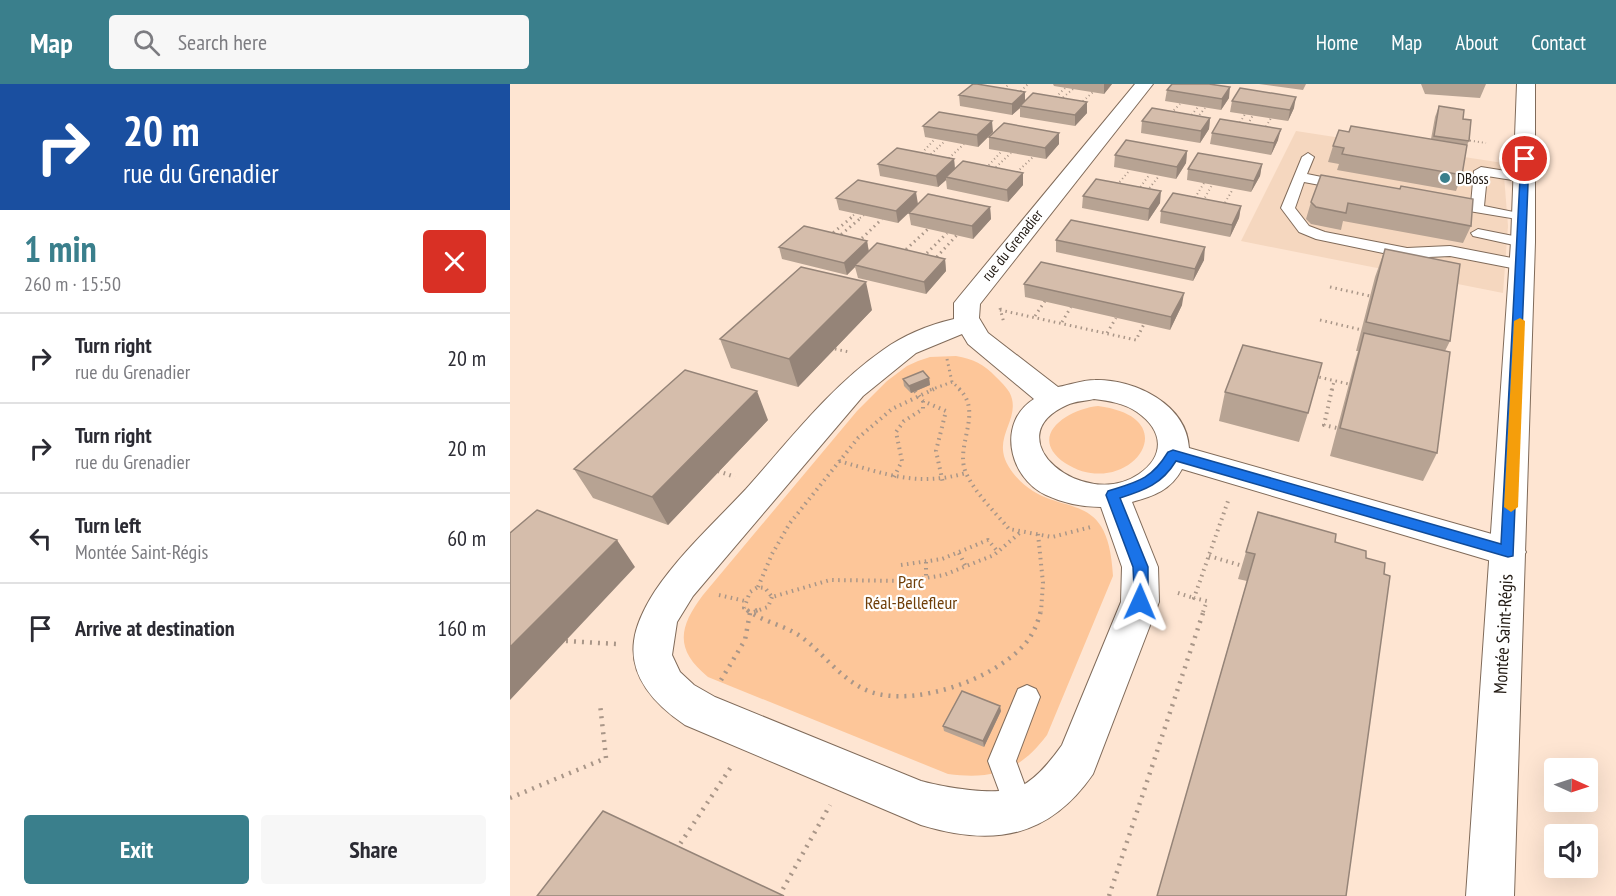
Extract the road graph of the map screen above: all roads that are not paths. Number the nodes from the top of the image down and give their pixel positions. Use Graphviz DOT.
graph roads {
  1 [pos="1144,84"];
  2 [pos="1526,84"];
  3 [pos="1308,157"];
  4 [pos="1299,177"];
  5 [pos="1524,178"];
  6 [pos="1365,189"];
  7 [pos="1432,201"];
  8 [pos="1477,209"];
  9 [pos="1478,233"];
  10 [pos="1523,241"];
  11 [pos="984,317"];
  12 [pos="1053,399"];
  13 [pos="1173,455"];
  14 [pos="1113,495"];
  15 [pos="1508,552"];
  16 [pos="1027,697"];
  17 [pos="1020,810"];
  18 [pos="1490,896"];
  1 -- 11 [label="street, rue du Grenadier"];
  2 -- 5 [label="street, Montée Saint-Régis"];
  3 -- 4 [label="lane"];
  4 -- 6 [label="lane"];
  4 -- 10 [label="lane"];
  5 -- 8 [label="lane"];
  5 -- 10 [label="street, Montée Saint-Régis"];
  7 -- 8 [label="lane"];
  8 -- 10 [label="lane"];
  9 -- 10 [label="lane"];
  10 -- 15 [label="street, Montée Saint-Régis"];
  11 -- 12 [label="street"];
  11 -- 17 [label="street"];
  12 -- 13 [label="street"];
  12 -- 14 [label="street"];
  13 -- 14 [label="street"];
  13 -- 15 [label="street"];
  14 -- 17 [label="street"];
  15 -- 18 [label="street, Montée Saint-Régis"];
  16 -- 17 [label="lane"];
}
